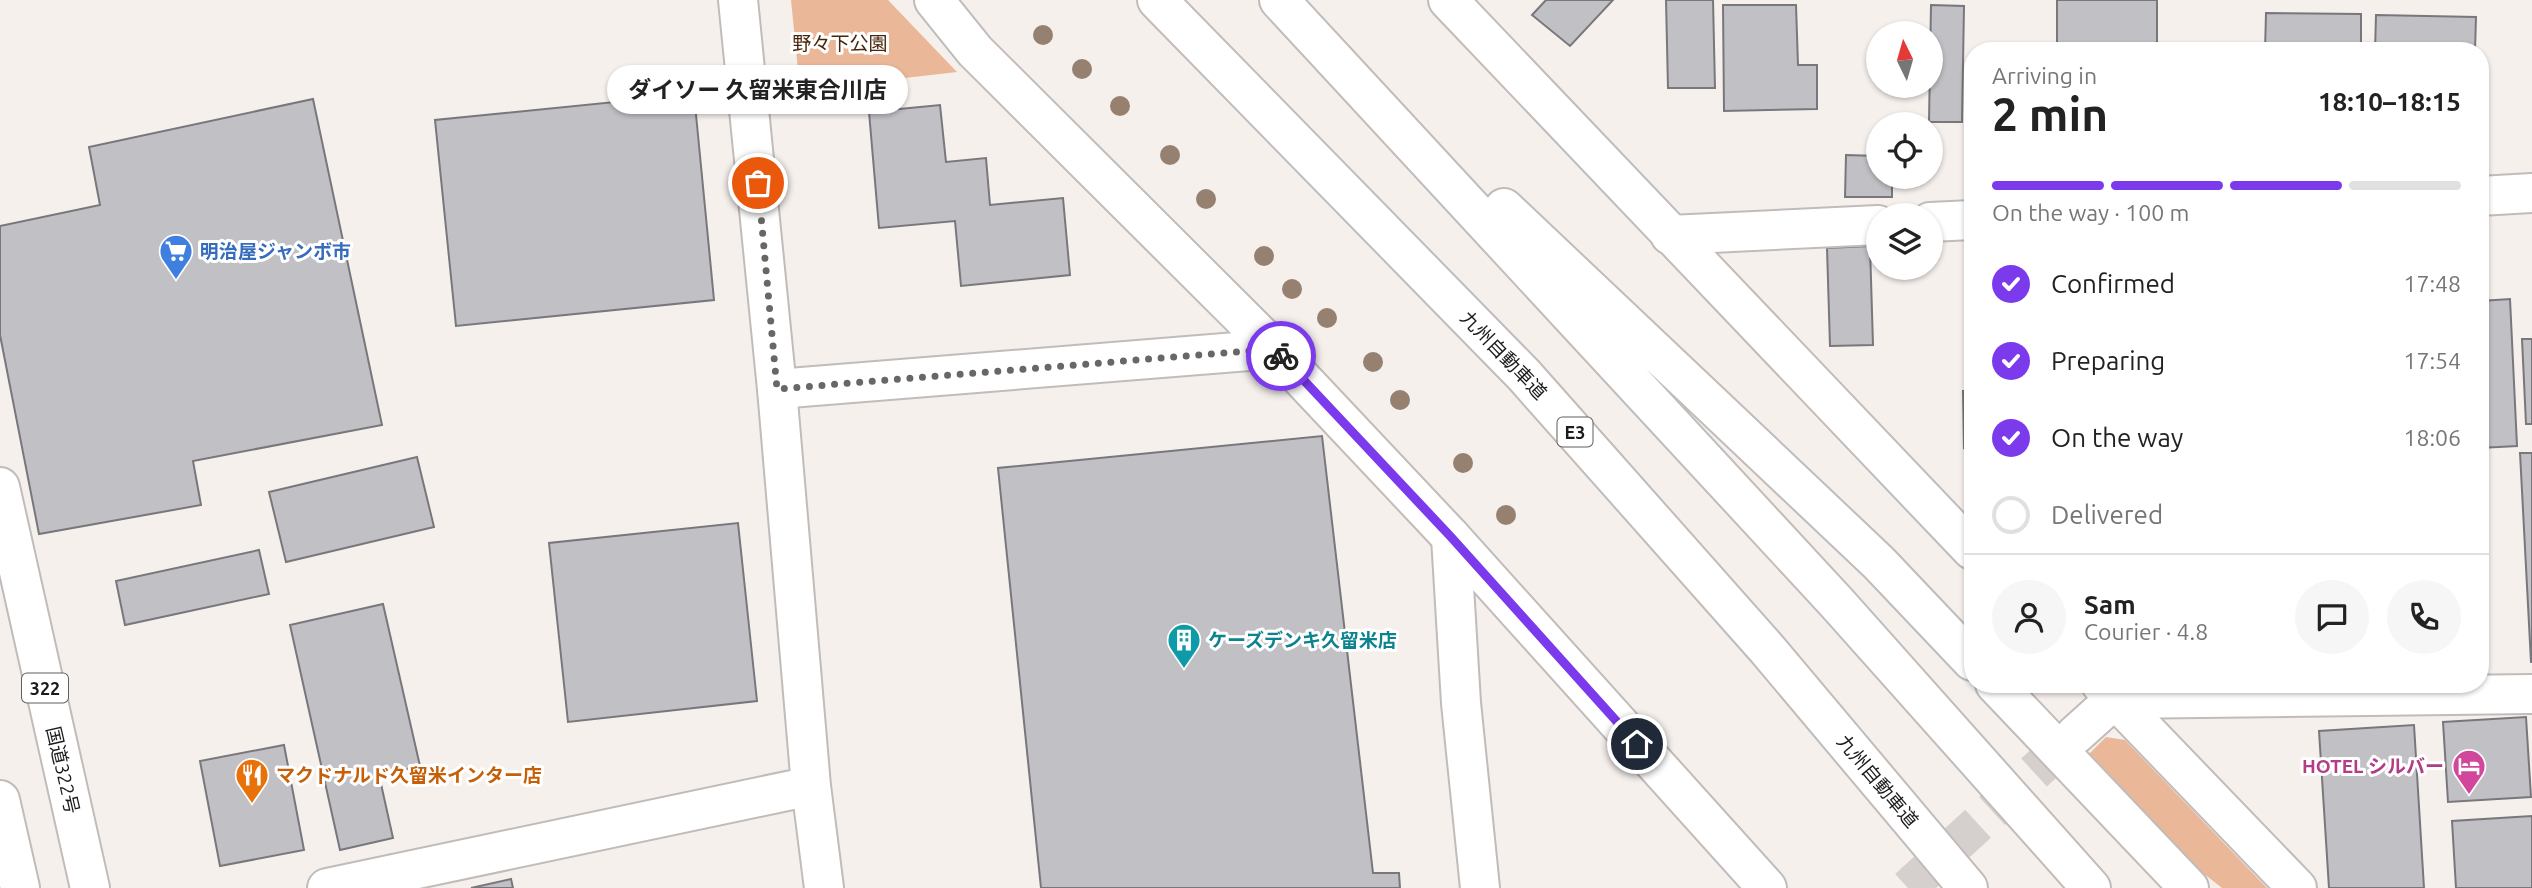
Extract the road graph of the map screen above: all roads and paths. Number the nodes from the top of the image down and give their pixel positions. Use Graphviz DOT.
graph roads {
  1 [pos="738,0"];
  2 [pos="934,0"];
  3 [pos="1157,0"];
  4 [pos="1281,0"];
  5 [pos="1448,0"];
  6 [pos="2532,193"];
  7 [pos="2489,195"];
  8 [pos="1964,220"];
  9 [pos="1943,221"];
  10 [pos="1866,226"];
  11 [pos="1670,235"];
  12 [pos="1274,349"];
  13 [pos="777,389"];
  14 [pos="0,487"];
  15 [pos="1451,537"];
  16 [pos="1964,542"];
  17 [pos="1964,653"];
  18 [pos="2003,693"];
  19 [pos="2106,693"];
  20 [pos="2110,693"];
  21 [pos="2391,693"];
  22 [pos="2532,694"];
  23 [pos="2075,735"];
  24 [pos="811,786"];
  25 [pos="0,800"];
  26 [pos="20,888"];
  27 [pos="89,888"];
  28 [pos="327,888"];
  29 [pos="824,888"];
  30 [pos="1480,888"];
  31 [pos="1767,888"];
  32 [pos="1968,888"];
  33 [pos="2091,888"];
  34 [pos="2189,888"];
  35 [pos="2297,888"];
  1 -- 13 [label="main road"];
  2 -- 12 [label="main road"];
  3 -- 32 [label="main road, 九州自動車道 / E3"];
  4 -- 17 [label="main road"];
  4 -- 33 [label="main road"];
  5 -- 11 [label="main road"];
  6 -- 7 [label="main road"];
  8 -- 9 [label="main road"];
  10 -- 11 [label="main road"];
  11 -- 16 [label="main road"];
  12 -- 13 [label="main road"];
  12 -- 15 [label="main road"];
  13 -- 24 [label="main road"];
  14 -- 27 [label="main road, 国道322号 / 322"];
  15 -- 30 [label="main road"];
  15 -- 31 [label="main road"];
  18 -- 34 [label="main road"];
  19 -- 23 [label="main road"];
  20 -- 35 [label="main road"];
  21 -- 22 [label="main road"];
  24 -- 28 [label="main road"];
  24 -- 29 [label="main road"];
  25 -- 26 [label="main road"];
}
